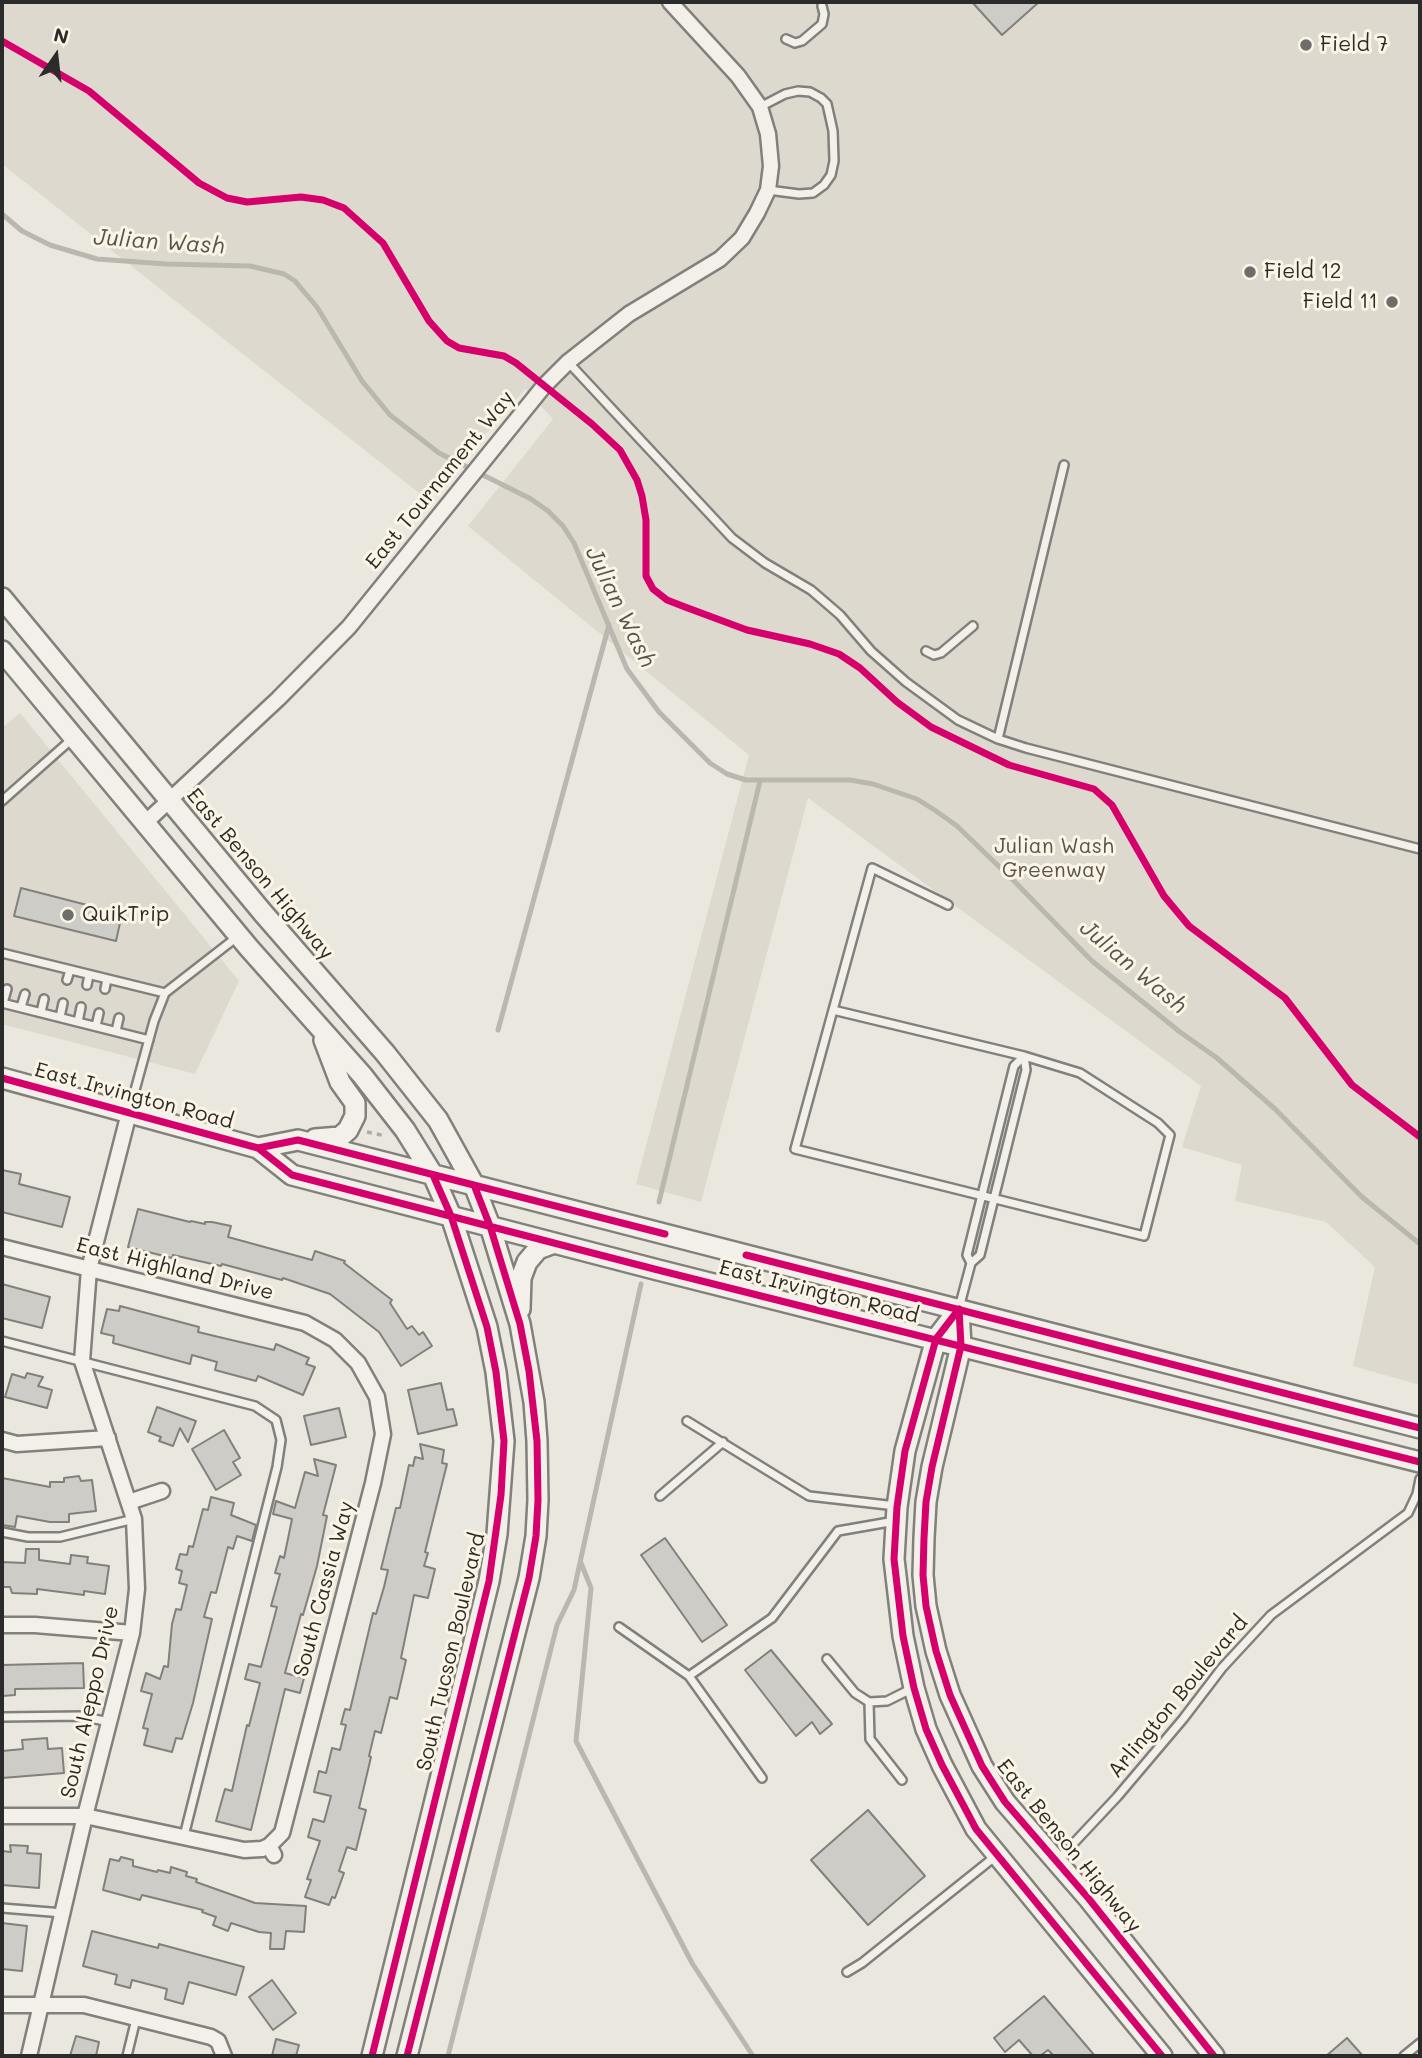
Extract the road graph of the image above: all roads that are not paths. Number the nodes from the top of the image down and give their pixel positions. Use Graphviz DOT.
graph roads {
  1 [pos="670,2"];
  2 [pos="822,6"];
  3 [pos="786,39"];
  4 [pos="760,107"];
  5 [pos="768,190"];
  6 [pos="568,362"];
  7 [pos="1064,465"];
  8 [pos="2,598"];
  9 [pos="973,626"];
  10 [pos="2,651"];
  11 [pos="926,651"];
  12 [pos="74,738"];
  13 [pos="998,739"];
  14 [pos="2,802"];
  15 [pos="170,802"];
  16 [pos="145,823"];
  17 [pos="1420,849"];
  18 [pos="948,905"];
  19 [pos="239,935"];
  20 [pos="2,953"];
  21 [pos="15,956"];
  22 [pos="33,961"];
  23 [pos="52,965"];
  24 [pos="13,966"];
  25 [pos="31,970"];
  26 [pos="70,970"];
  27 [pos="89,975"];
  28 [pos="49,976"];
  29 [pos="107,979"];
  30 [pos="67,981"];
  31 [pos="127,984"];
  32 [pos="87,985"];
  33 [pos="7,989"];
  34 [pos="105,989"];
  35 [pos="165,993"];
  36 [pos="25,994"];
  37 [pos="125,994"];
  38 [pos="44,999"];
  39 [pos="2,1003"];
  40 [pos="62,1003"];
  41 [pos="21,1007"];
  42 [pos="81,1007"];
  43 [pos="833,1010"];
  44 [pos="41,1012"];
  45 [pos="99,1013"];
  46 [pos="60,1017"];
  47 [pos="119,1018"];
  48 [pos="78,1021"];
  49 [pos="96,1026"];
  50 [pos="318,1026"];
  51 [pos="116,1031"];
  52 [pos="149,1040"];
  53 [pos="1024,1056"];
  54 [pos="2,1078"];
  55 [pos="129,1113"];
  56 [pos="298,1140"];
  57 [pos="258,1148"];
  58 [pos="433,1175"];
  59 [pos="474,1185"];
  60 [pos="982,1194"];
  61 [pos="994,1198"];
  62 [pos="451,1216"];
  63 [pos="489,1226"];
  64 [pos="554,1243"];
  65 [pos="2,1247"];
  66 [pos="971,1263"];
  67 [pos="89,1269"];
  68 [pos="959,1309"];
  69 [pos="520,1324"];
  70 [pos="936,1339"];
  71 [pos="335,1340"];
  72 [pos="2,1341"];
  73 [pos="961,1346"];
  74 [pos="82,1362"];
  75 [pos="687,1421"];
  76 [pos="1420,1428"];
  77 [pos="108,1438"];
  78 [pos="2,1440"];
  79 [pos="723,1442"];
  80 [pos="1420,1462"];
  81 [pos="1420,1479"];
  82 [pos="162,1491"];
  83 [pos="660,1496"];
  84 [pos="129,1502"];
  85 [pos="896,1514"];
  86 [pos="134,1519"];
  87 [pos="2,1532"];
  88 [pos="2,1625"];
  89 [pos="619,1627"];
  90 [pos="132,1633"];
  91 [pos="827,1659"];
  92 [pos="689,1676"];
  93 [pos="914,1688"];
  94 [pos="869,1702"];
  95 [pos="2,1717"];
  96 [pos="109,1722"];
  97 [pos="762,1778"];
  98 [pos="902,1780"];
  99 [pos="2,1816"];
  100 [pos="85,1816"];
  101 [pos="184,1836"];
  102 [pos="997,1854"];
  103 [pos="1056,1861"];
  104 [pos="2,1908"];
  105 [pos="63,1913"];
  106 [pos="847,1972"];
  107 [pos="2,2005"];
  108 [pos="42,2007"];
  109 [pos="136,2018"];
  110 [pos="1420,2043"];
  111 [pos="223,2052"];
  112 [pos="29,2056"];
  113 [pos="127,2056"];
  114 [pos="372,2056"];
  115 [pos="407,2056"];
  116 [pos="1162,2056"];
  117 [pos="1214,2056"];
  118 [pos="1404,2056"];
  1 -- 4 [label="street, East Tournament Way"];
  2 -- 3 [label="lane"];
  4 -- 5 [label="street, East Tournament Way"];
  4 -- 5 [label="lane"];
  5 -- 6 [label="street, East Tournament Way"];
  6 -- 13 [label="lane"];
  6 -- 15 [label="street, East Tournament Way"];
  7 -- 13 [label="lane"];
  8 -- 15 [label="main road, East Benson Highway"];
  9 -- 11 [label="lane"];
  10 -- 12 [label="main road"];
  12 -- 14 [label="lane"];
  12 -- 16 [label="main road"];
  13 -- 17 [label="lane"];
  15 -- 16 [label="street, East Tournament Way"];
  15 -- 59 [label="main road, East Benson Highway"];
  16 -- 19 [label="main road"];
  18 -- 43 [label="lane"];
  19 -- 35 [label="lane"];
  19 -- 50 [label="main road"];
  20 -- 21 [label="lane"];
  21 -- 22 [label="lane"];
  21 -- 24 [label="lane"];
  22 -- 23 [label="lane"];
  22 -- 25 [label="lane"];
  23 -- 26 [label="lane"];
  23 -- 28 [label="lane"];
  26 -- 27 [label="lane"];
  26 -- 30 [label="lane"];
  27 -- 29 [label="lane"];
  27 -- 32 [label="lane"];
  29 -- 31 [label="lane"];
  29 -- 34 [label="lane"];
  31 -- 35 [label="lane"];
  31 -- 37 [label="lane"];
  33 -- 39 [label="lane"];
  35 -- 52 [label="lane"];
  36 -- 41 [label="lane"];
  38 -- 44 [label="lane"];
  39 -- 41 [label="lane"];
  40 -- 46 [label="lane"];
  41 -- 44 [label="lane"];
  42 -- 48 [label="lane"];
  43 -- 53 [label="lane"];
  43 -- 60 [label="lane"];
  44 -- 46 [label="lane"];
  45 -- 49 [label="lane"];
  46 -- 48 [label="lane"];
  47 -- 51 [label="lane"];
  48 -- 49 [label="lane"];
  49 -- 51 [label="lane"];
  50 -- 56 [label="main road"];
  50 -- 58 [label="main road"];
  51 -- 52 [label="lane"];
  52 -- 55 [label="lane"];
  53 -- 60 [label="lane"];
  53 -- 61 [label="lane"];
  53 -- 61 [label="lane"];
  54 -- 55 [label="main road, East Irvington Road"];
  55 -- 57 [label="main road, East Irvington Road"];
  55 -- 67 [label="street, South Aleppo Drive"];
  56 -- 57 [label="main road, East Irvington Road"];
  56 -- 58 [label="main road, East Irvington Road"];
  57 -- 62 [label="main road, East Irvington Road"];
  58 -- 59 [label="main road, East Irvington Road"];
  58 -- 62 [label="main road, South Tucson Boulevard"];
  59 -- 63 [label="main road"];
  59 -- 68 [label="main road, East Irvington Road"];
  60 -- 61 [label="lane"];
  60 -- 66 [label="lane"];
  61 -- 66 [label="lane"];
  62 -- 63 [label="main road, East Irvington Road"];
  62 -- 114 [label="main road, South Tucson Boulevard"];
  63 -- 64 [label="main road, East Irvington Road"];
  63 -- 69 [label="main road"];
  64 -- 69 [label="main road"];
  64 -- 70 [label="main road, East Irvington Road"];
  65 -- 67 [label="street, East Highland Drive"];
  66 -- 68 [label="lane"];
  67 -- 71 [label="street, East Highland Drive"];
  67 -- 74 [label="street, South Aleppo Drive"];
  68 -- 70 [label="main road"];
  68 -- 73 [label="main road, East Benson Highway"];
  68 -- 76 [label="main road, East Irvington Road"];
  69 -- 115 [label="main road"];
  70 -- 73 [label="main road, East Irvington Road"];
  70 -- 85 [label="main road"];
  71 -- 101 [label="street, South Cassia Way"];
  72 -- 74 [label="lane"];
  73 -- 80 [label="main road, East Irvington Road"];
  73 -- 103 [label="main road, East Benson Highway"];
  74 -- 77 [label="street, South Aleppo Drive"];
  74 -- 101 [label="lane"];
  75 -- 79 [label="lane"];
  77 -- 78 [label="street"];
  77 -- 84 [label="street, South Aleppo Drive"];
  79 -- 83 [label="lane"];
  79 -- 85 [label="lane"];
  81 -- 103 [label="lane, Arlington Boulevard"];
  82 -- 84 [label="street"];
  84 -- 86 [label="street, South Aleppo Drive"];
  85 -- 92 [label="lane"];
  85 -- 93 [label="main road"];
  86 -- 87 [label="lane"];
  86 -- 90 [label="street, South Aleppo Drive"];
  88 -- 90 [label="street"];
  89 -- 92 [label="lane"];
  90 -- 96 [label="street, South Aleppo Drive"];
  91 -- 94 [label="lane"];
  92 -- 97 [label="lane"];
  93 -- 94 [label="lane"];
  93 -- 102 [label="main road"];
  94 -- 98 [label="lane"];
  95 -- 96 [label="lane"];
  96 -- 100 [label="street, South Aleppo Drive"];
  99 -- 100 [label="street"];
  100 -- 101 [label="street"];
  100 -- 105 [label="street, South Aleppo Drive"];
  102 -- 106 [label="lane"];
  102 -- 116 [label="main road"];
  103 -- 117 [label="main road, East Benson Highway"];
  104 -- 105 [label="lane"];
  105 -- 108 [label="street, South Aleppo Drive"];
  107 -- 108 [label="street"];
  108 -- 109 [label="street"];
  108 -- 112 [label="street, South Aleppo Drive"];
  109 -- 111 [label="street"];
  109 -- 113 [label="lane"];
  110 -- 118 [label="lane"];
}
